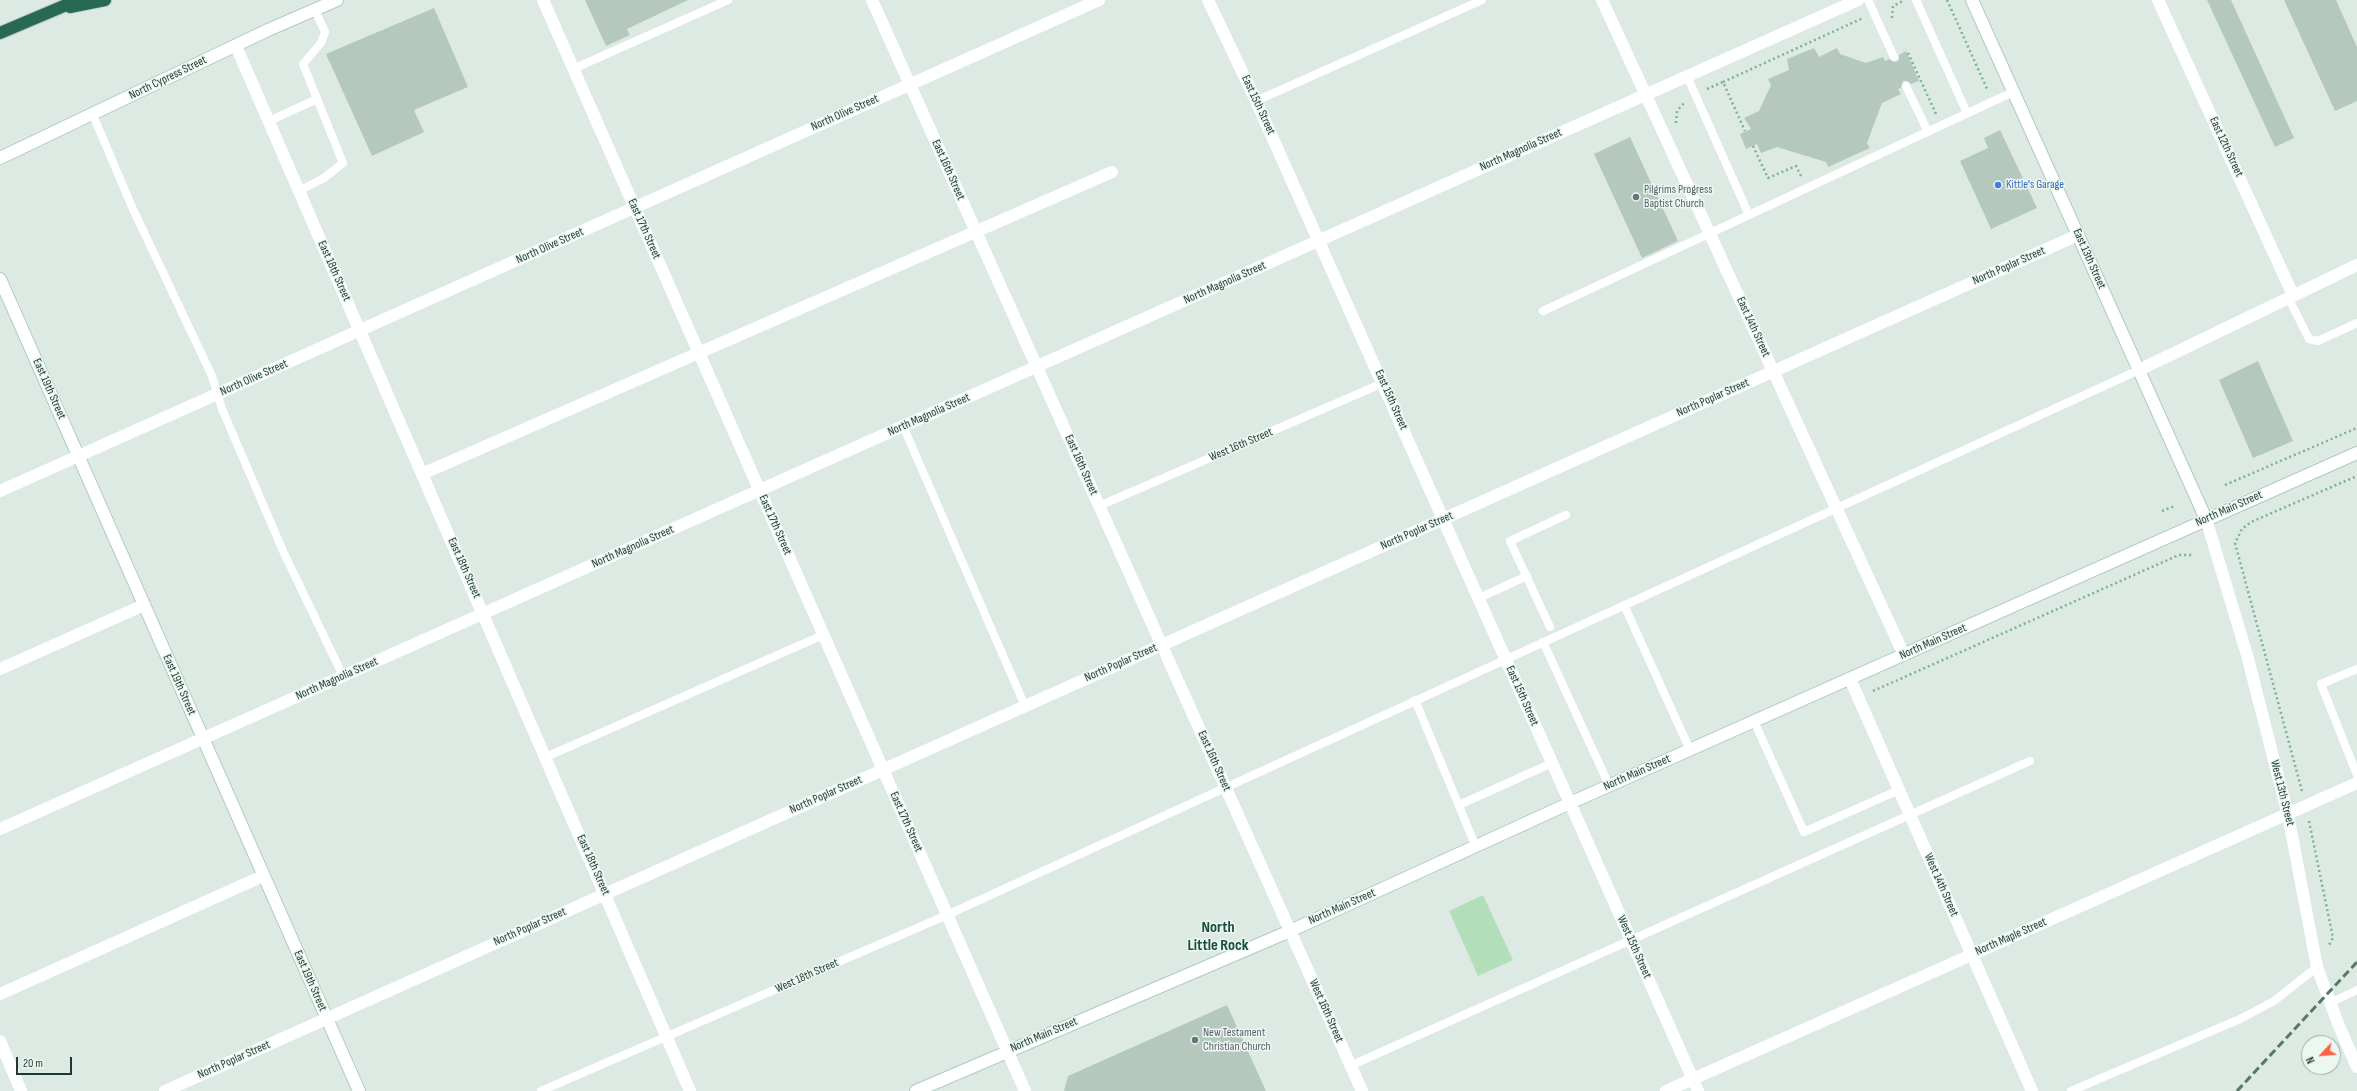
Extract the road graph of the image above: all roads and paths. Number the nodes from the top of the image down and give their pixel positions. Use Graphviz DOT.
graph roads {
  1 [pos="78,0"];
  2 [pos="105,0"];
  3 [pos="337,0"];
  4 [pos="543,0"];
  5 [pos="728,0"];
  6 [pos="872,0"];
  7 [pos="1099,0"];
  8 [pos="1208,0"];
  9 [pos="1482,0"];
  10 [pos="1602,0"];
  11 [pos="1858,0"];
  12 [pos="1868,0"];
  13 [pos="1904,0"];
  14 [pos="1916,0"];
  15 [pos="1947,0"];
  16 [pos="1972,0"];
  17 [pos="2158,0"];
  18 [pos="315,10"];
  19 [pos="47,12"];
  20 [pos="1868,24"];
  21 [pos="1895,25"];
  22 [pos="0,33"];
  23 [pos="236,46"];
  24 [pos="1905,46"];
  25 [pos="1894,57"];
  26 [pos="573,69"];
  27 [pos="1687,76"];
  28 [pos="1723,82"];
  29 [pos="910,84"];
  30 [pos="1906,86"];
  31 [pos="2013,92"];
  32 [pos="1646,95"];
  33 [pos="317,99"];
  34 [pos="1256,101"];
  35 [pos="1993,101"];
  36 [pos="1967,114"];
  37 [pos="93,115"];
  38 [pos="269,121"];
  39 [pos="1942,125"];
  40 [pos="1928,132"];
  41 [pos="1753,146"];
  42 [pos="0,158"];
  43 [pos="1112,172"];
  44 [pos="1804,182"];
  45 [pos="299,191"];
  46 [pos="634,208"];
  47 [pos="1749,215"];
  48 [pos="976,231"];
  49 [pos="1710,233"];
  50 [pos="2078,235"];
  51 [pos="1318,241"];
  52 [pos="2357,265"];
  53 [pos="0,279"];
  54 [pos="2291,296"];
  55 [pos="1542,311"];
  56 [pos="2357,323"];
  57 [pos="360,330"];
  58 [pos="699,352"];
  59 [pos="1036,366"];
  60 [pos="2139,370"];
  61 [pos="1774,371"];
  62 [pos="1383,383"];
  63 [pos="217,394"];
  64 [pos="903,426"];
  65 [pos="2357,428"];
  66 [pos="2357,453"];
  67 [pos="79,456"];
  68 [pos="422,474"];
  69 [pos="2357,476"];
  70 [pos="2225,485"];
  71 [pos="759,490"];
  72 [pos="0,491"];
  73 [pos="1099,506"];
  74 [pos="2175,506"];
  75 [pos="1837,508"];
  76 [pos="2162,511"];
  77 [pos="1566,515"];
  78 [pos="2206,518"];
  79 [pos="1444,519"];
  80 [pos="2194,555"];
  81 [pos="1527,576"];
  82 [pos="1479,598"];
  83 [pos="144,605"];
  84 [pos="1624,605"];
  85 [pos="483,614"];
  86 [pos="1550,627"];
  87 [pos="823,635"];
  88 [pos="1543,642"];
  89 [pos="1162,645"];
  90 [pos="1904,655"];
  91 [pos="1506,659"];
  92 [pos="0,669"];
  93 [pos="2357,669"];
  94 [pos="343,676"];
  95 [pos="1850,679"];
  96 [pos="1873,691"];
  97 [pos="1415,700"];
  98 [pos="1025,706"];
  99 [pos="1754,721"];
  100 [pos="203,739"];
  101 [pos="1690,750"];
  102 [pos="546,757"];
  103 [pos="2030,761"];
  104 [pos="1552,763"];
  105 [pos="883,770"];
  106 [pos="2357,775"];
  107 [pos="2357,783"];
  108 [pos="1609,786"];
  109 [pos="1226,787"];
  110 [pos="1899,790"];
  111 [pos="1570,803"];
  112 [pos="1459,805"];
  113 [pos="2306,806"];
  114 [pos="1910,815"];
  115 [pos="2288,815"];
  116 [pos="0,829"];
  117 [pos="1476,847"];
  118 [pos="263,876"];
  119 [pos="606,894"];
  120 [pos="947,914"];
  121 [pos="1290,931"];
  122 [pos="1631,940"];
  123 [pos="1972,954"];
  124 [pos="2317,967"];
  125 [pos="2357,990"];
  126 [pos="0,994"];
  127 [pos="2330,1003"];
  128 [pos="327,1018"];
  129 [pos="668,1037"];
  130 [pos="0,1042"];
  131 [pos="1007,1051"];
  132 [pos="1350,1066"];
  133 [pos="2357,1067"];
  134 [pos="1692,1079"];
  135 [pos="21,1091"];
  136 [pos="165,1091"];
  137 [pos="359,1091"];
  138 [pos="541,1091"];
  139 [pos="690,1091"];
  140 [pos="916,1091"];
  141 [pos="1025,1091"];
  142 [pos="1362,1091"];
  143 [pos="1666,1091"];
  144 [pos="1698,1091"];
  145 [pos="2032,1091"];
  146 [pos="2071,1091"];
  1 -- 19 [label="highway"];
  2 -- 19 [label="highway"];
  3 -- 18 [label="street, North Cypress Street"];
  4 -- 26 [label="street, East 17th Street"];
  5 -- 26 [label="lane"];
  6 -- 29 [label="street, East 16th Street"];
  7 -- 29 [label="street, North Olive Street"];
  8 -- 34 [label="street, East 15th Street"];
  9 -- 34 [label="lane"];
  10 -- 32 [label="street, East 14th Street"];
  11 -- 27 [label="street, North Magnolia Street"];
  12 -- 25 [label="lane"];
  13 -- 21 [label="path"];
  14 -- 36 [label="lane"];
  15 -- 35 [label="path"];
  16 -- 31 [label="street, East 13th Street"];
  17 -- 54 [label="street, East 12th Street"];
  18 -- 23 [label="street, North Cypress Street"];
  18 -- 33 [label="lane"];
  19 -- 22 [label="highway"];
  20 -- 28 [label="path"];
  23 -- 37 [label="street, North Cypress Street"];
  23 -- 38 [label="street, East 18th Street"];
  24 -- 39 [label="path"];
  26 -- 46 [label="street, East 17th Street"];
  27 -- 32 [label="street, North Magnolia Street"];
  27 -- 47 [label="lane"];
  29 -- 46 [label="street, North Olive Street"];
  29 -- 48 [label="street, East 16th Street"];
  30 -- 40 [label="lane"];
  31 -- 35 [label="lane"];
  31 -- 50 [label="street, East 13th Street"];
  32 -- 49 [label="street, East 14th Street"];
  32 -- 51 [label="street, North Magnolia Street"];
  33 -- 38 [label="lane"];
  33 -- 45 [label="lane"];
  34 -- 51 [label="street, East 15th Street"];
  35 -- 36 [label="lane"];
  36 -- 39 [label="lane"];
  37 -- 42 [label="street, North Cypress Street"];
  37 -- 63 [label="lane"];
  38 -- 45 [label="street, East 18th Street"];
  39 -- 40 [label="lane"];
  40 -- 47 [label="lane"];
  41 -- 44 [label="path"];
  43 -- 48 [label="street"];
  45 -- 57 [label="street, East 18th Street"];
  46 -- 57 [label="street, North Olive Street"];
  46 -- 58 [label="street, East 17th Street"];
  47 -- 49 [label="lane"];
  48 -- 58 [label="street"];
  48 -- 59 [label="street, East 16th Street"];
  49 -- 55 [label="lane"];
  49 -- 61 [label="street, East 14th Street"];
  50 -- 60 [label="street, East 13th Street"];
  50 -- 61 [label="street, North Poplar Street"];
  51 -- 59 [label="street, North Magnolia Street"];
  51 -- 62 [label="street, East 15th Street"];
  52 -- 54 [label="street"];
  53 -- 67 [label="street, East 19th Street"];
  54 -- 56 [label="lane"];
  54 -- 60 [label="street"];
  57 -- 63 [label="street, North Olive Street"];
  57 -- 68 [label="street, East 18th Street"];
  58 -- 68 [label="street"];
  58 -- 71 [label="street, East 17th Street"];
  59 -- 64 [label="street, North Magnolia Street"];
  59 -- 73 [label="street, East 16th Street"];
  60 -- 75 [label="lane, West 18th Street"];
  60 -- 78 [label="street, East 13th Street"];
  61 -- 75 [label="street, East 14th Street"];
  61 -- 79 [label="street, North Poplar Street"];
  62 -- 73 [label="lane, West 16th Street"];
  62 -- 79 [label="street, East 15th Street"];
  63 -- 67 [label="street, North Olive Street"];
  63 -- 94 [label="lane"];
  64 -- 71 [label="street, North Magnolia Street"];
  64 -- 98 [label="lane"];
  65 -- 70 [label="path"];
  66 -- 78 [label="street, North Main Street"];
  67 -- 72 [label="street, North Olive Street"];
  67 -- 83 [label="street, East 19th Street"];
  68 -- 85 [label="street, East 18th Street"];
  69 -- 113 [label="path"];
  71 -- 85 [label="street, North Magnolia Street"];
  71 -- 87 [label="street, East 17th Street"];
  73 -- 89 [label="street, East 16th Street"];
  74 -- 76 [label="path"];
  75 -- 84 [label="lane, West 18th Street"];
  75 -- 90 [label="street, East 14th Street"];
  77 -- 81 [label="lane"];
  78 -- 90 [label="street, North Main Street"];
  78 -- 115 [label="street, West 13th Street"];
  79 -- 82 [label="street, East 15th Street"];
  79 -- 89 [label="street, North Poplar Street"];
  80 -- 96 [label="path"];
  81 -- 82 [label="lane"];
  81 -- 86 [label="lane"];
  82 -- 91 [label="street, East 15th Street"];
  83 -- 92 [label="street"];
  83 -- 100 [label="street, East 19th Street"];
  84 -- 88 [label="lane, West 18th Street"];
  84 -- 101 [label="lane"];
  85 -- 94 [label="street, North Magnolia Street"];
  85 -- 102 [label="street, East 18th Street"];
  87 -- 102 [label="lane"];
  87 -- 105 [label="street, East 17th Street"];
  88 -- 91 [label="lane, West 18th Street"];
  88 -- 108 [label="lane"];
  89 -- 98 [label="street, North Poplar Street"];
  89 -- 109 [label="street, East 16th Street"];
  90 -- 95 [label="street, North Main Street"];
  91 -- 97 [label="lane, West 18th Street"];
  91 -- 104 [label="street, East 15th Street"];
  93 -- 106 [label="lane"];
  94 -- 100 [label="street, North Magnolia Street"];
  95 -- 99 [label="street, North Main Street"];
  95 -- 110 [label="street, West 14th Street"];
  97 -- 109 [label="lane, West 18th Street"];
  97 -- 112 [label="lane"];
  98 -- 105 [label="street, North Poplar Street"];
  99 -- 101 [label="street, North Main Street"];
  99 -- 110 [label="lane"];
  100 -- 116 [label="street, North Magnolia Street"];
  100 -- 118 [label="street, East 19th Street"];
  101 -- 108 [label="street, North Main Street"];
  102 -- 119 [label="street, East 18th Street"];
  103 -- 114 [label="lane"];
  104 -- 111 [label="street, East 15th Street"];
  104 -- 112 [label="lane"];
  105 -- 119 [label="street, North Poplar Street"];
  105 -- 120 [label="street, East 17th Street"];
  107 -- 113 [label="street, North Maple Street"];
  108 -- 111 [label="street, North Main Street"];
  109 -- 120 [label="lane, West 18th Street"];
  109 -- 121 [label="street, East 16th Street"];
  110 -- 114 [label="street, West 14th Street"];
  111 -- 117 [label="street, North Main Street"];
  111 -- 122 [label="street, West 15th Street"];
  112 -- 117 [label="lane"];
  113 -- 115 [label="street, North Maple Street"];
  113 -- 124 [label="path"];
  114 -- 122 [label="lane"];
  114 -- 123 [label="street, West 14th Street"];
  115 -- 123 [label="street, North Maple Street"];
  115 -- 124 [label="street, West 13th Street"];
  117 -- 121 [label="street, North Main Street"];
  118 -- 126 [label="street"];
  118 -- 128 [label="street, East 19th Street"];
  119 -- 128 [label="street, North Poplar Street"];
  119 -- 129 [label="street, East 18th Street"];
  120 -- 129 [label="lane, West 18th Street"];
  120 -- 131 [label="street, East 17th Street"];
  121 -- 131 [label="street, North Main Street"];
  121 -- 132 [label="street, West 16th Street"];
  122 -- 132 [label="lane"];
  122 -- 134 [label="street, West 15th Street"];
  123 -- 134 [label="street, North Maple Street"];
  123 -- 145 [label="street, West 14th Street"];
  124 -- 127 [label="street, West 13th Street"];
  124 -- 146 [label="lane"];
  125 -- 127 [label="lane"];
  127 -- 133 [label="street, West 13th Street"];
  128 -- 136 [label="street, North Poplar Street"];
  128 -- 137 [label="street, East 19th Street"];
  129 -- 138 [label="lane, West 18th Street"];
  129 -- 139 [label="street, East 18th Street"];
  130 -- 135 [label="street"];
  131 -- 140 [label="street, North Main Street"];
  131 -- 141 [label="street, East 17th Street"];
  132 -- 142 [label="street, West 16th Street"];
  134 -- 143 [label="street, North Maple Street"];
  134 -- 144 [label="street, West 15th Street"];
}
